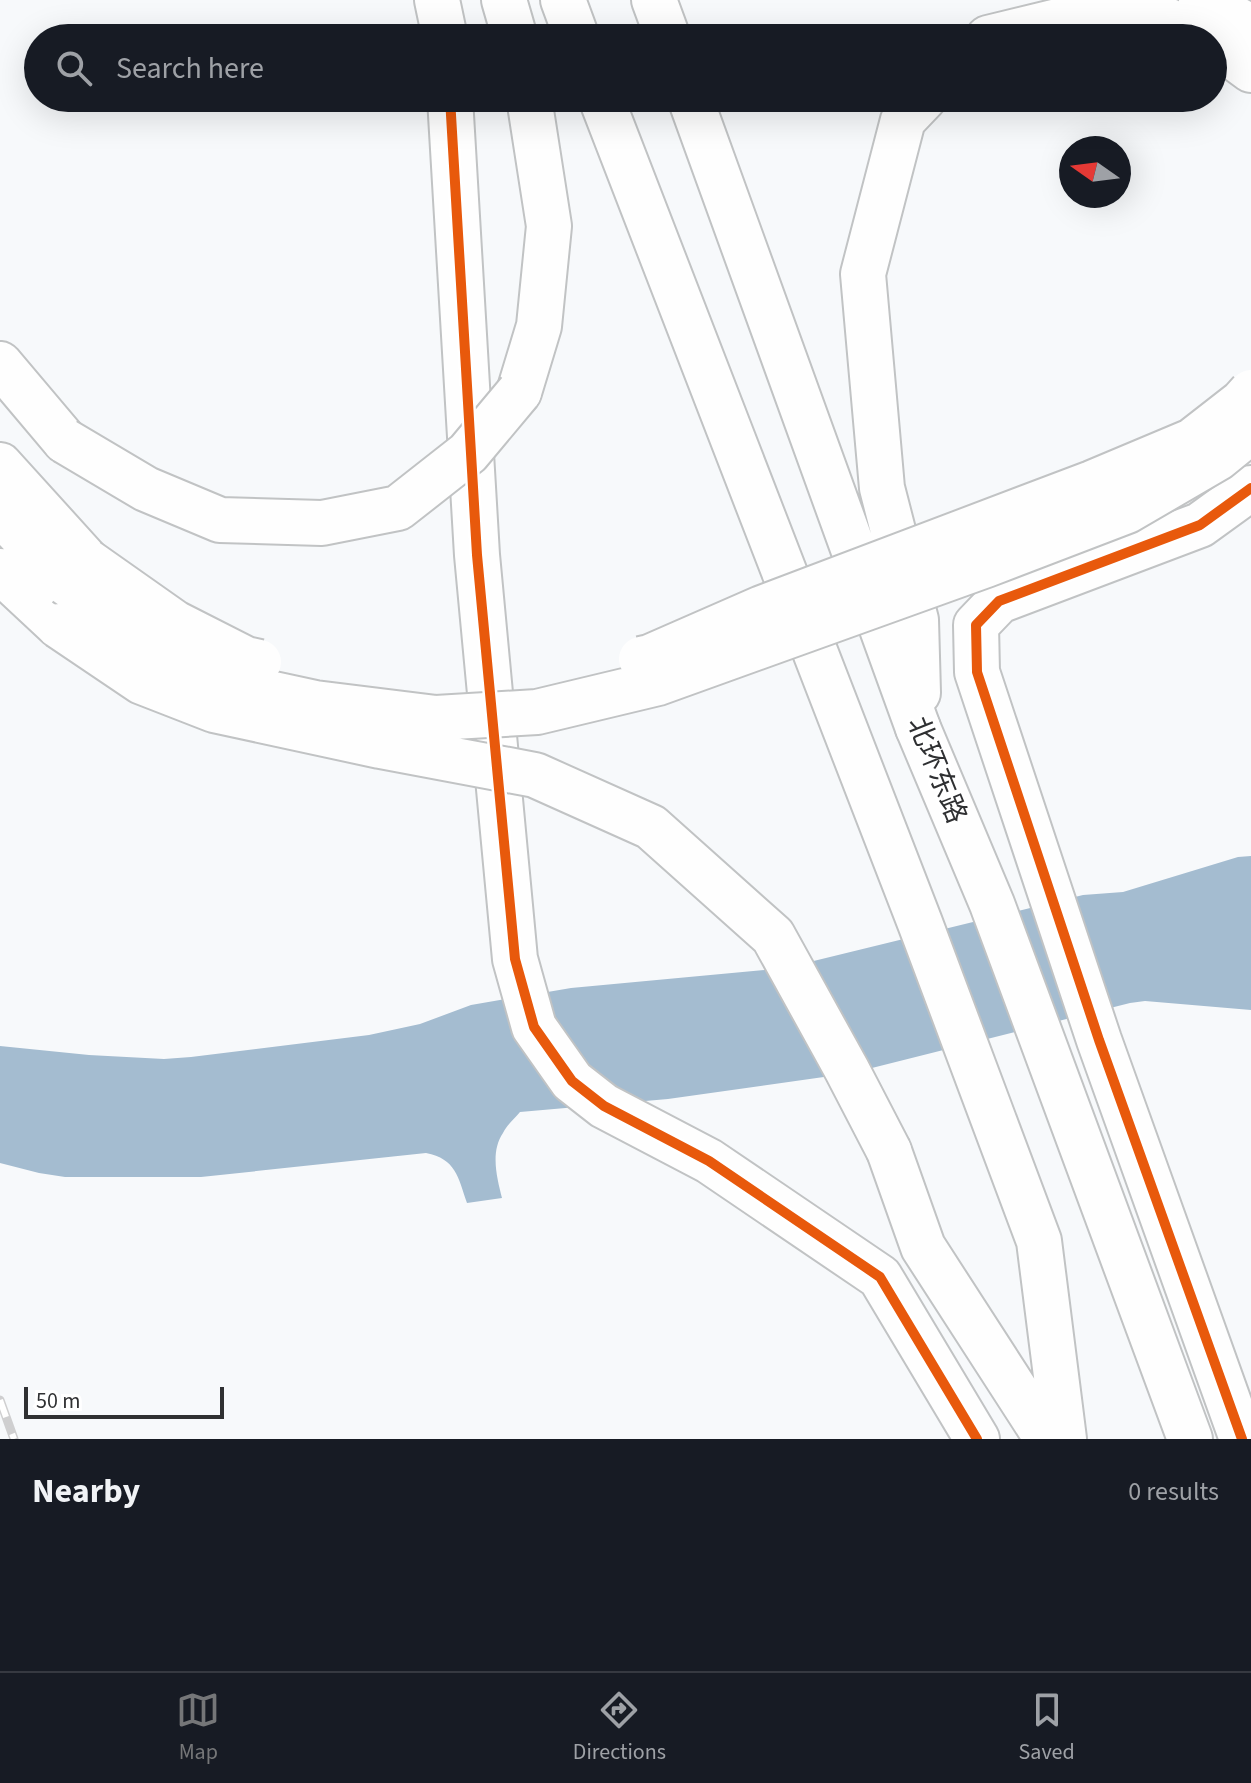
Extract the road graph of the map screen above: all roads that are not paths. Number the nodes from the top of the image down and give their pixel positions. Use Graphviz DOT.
graph roads {
  1 [pos="437,0"];
  2 [pos="504,0"];
  3 [pos="563,0"];
  4 [pos="654,0"];
  5 [pos="1201,0"];
  6 [pos="442,24"];
  7 [pos="511,24"];
  8 [pos="572,24"];
  9 [pos="663,24"];
  10 [pos="1046,24"];
  11 [pos="1176,24"];
  12 [pos="1251,27"];
  13 [pos="1227,52"];
  14 [pos="1251,70"];
  15 [pos="451,112"];
  16 [pos="531,112"];
  17 [pos="606,112"];
  18 [pos="695,112"];
  19 [pos="911,112"];
  20 [pos="0,364"];
  21 [pos="1251,392"];
  22 [pos="1251,431"];
  23 [pos="0,465"];
  24 [pos="1251,488"];
  25 [pos="0,513"];
  26 [pos="0,571"];
  27 [pos="76,572"];
  28 [pos="918,728"];
  29 [pos="977,1439"];
  30 [pos="1047,1439"];
  31 [pos="1064,1439"];
  32 [pos="1190,1439"];
  33 [pos="1242,1439"];
  1 -- 6 [label="main road"];
  2 -- 7 [label="main road"];
  3 -- 8 [label="main road"];
  4 -- 9 [label="main road"];
  5 -- 12 [label="main road"];
  10 -- 11 [label="main road"];
  13 -- 14 [label="main road"];
  15 -- 29 [label="main road"];
  16 -- 20 [label="main road, bridge"];
  17 -- 31 [label="main road"];
  18 -- 28 [label="main road, 北环东路"];
  19 -- 28 [label="main road"];
  21 -- 27 [label="main road, bridge"];
  22 -- 27 [label="main road, bridge"];
  23 -- 27 [label="main road"];
  24 -- 33 [label="main road"];
  25 -- 27 [label="main road"];
  26 -- 30 [label="main road, bridge"];
  28 -- 32 [label="main road, 北环东路"];
}
